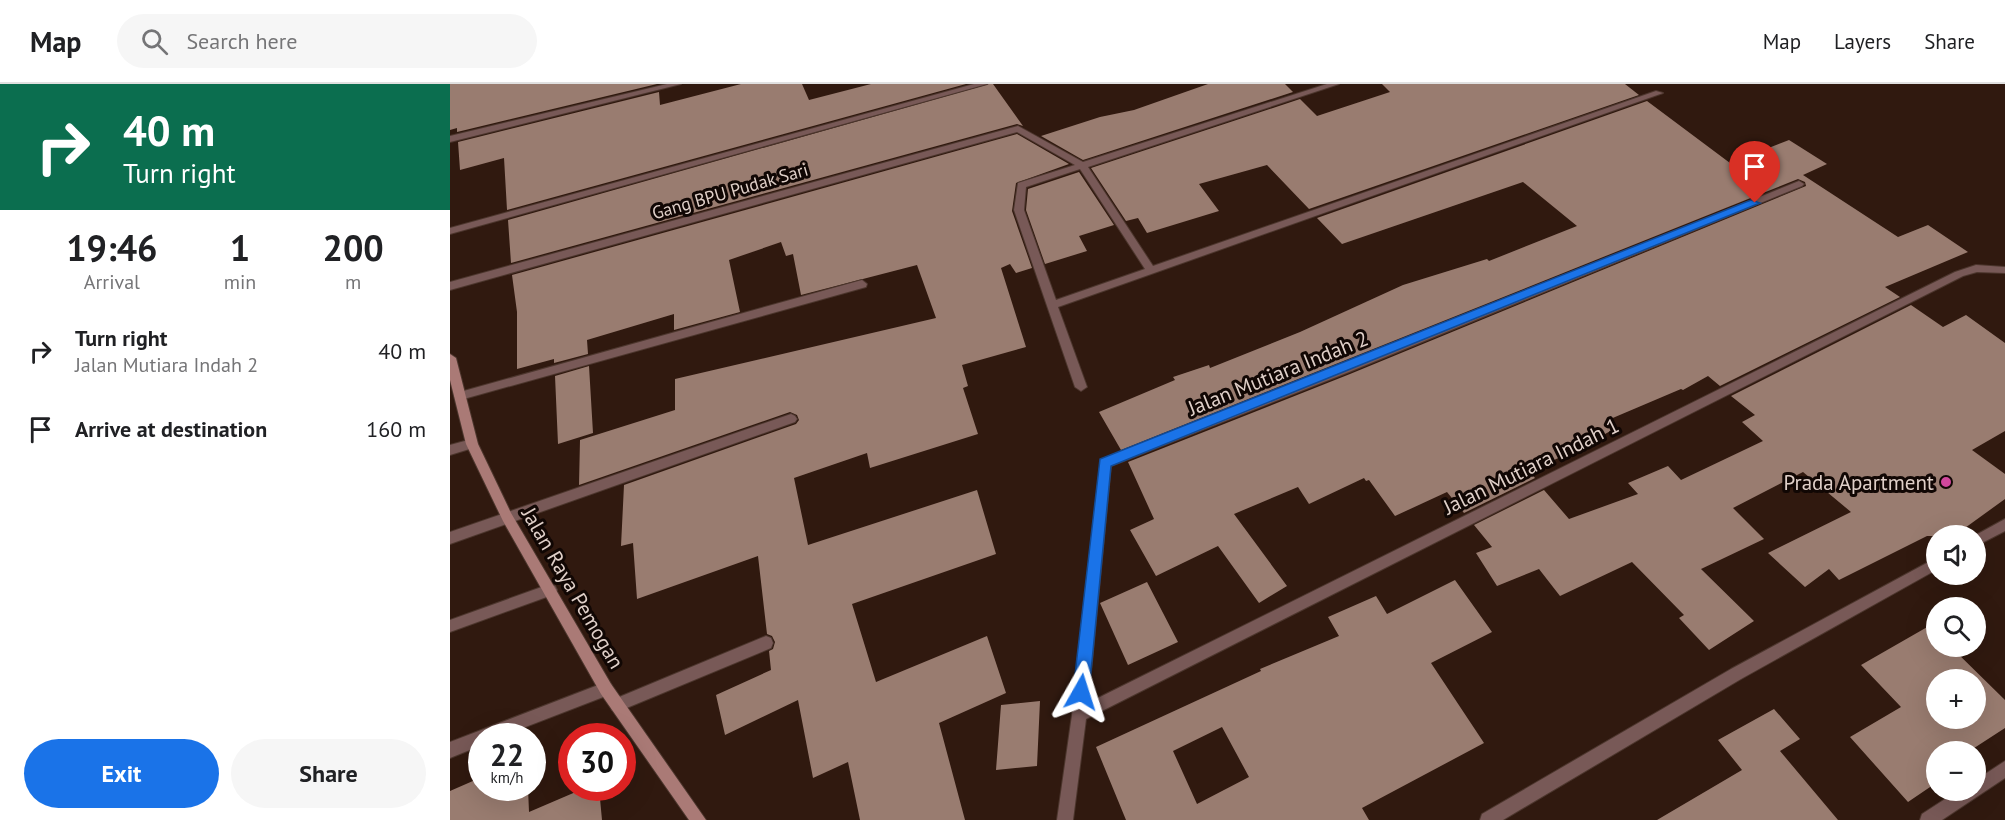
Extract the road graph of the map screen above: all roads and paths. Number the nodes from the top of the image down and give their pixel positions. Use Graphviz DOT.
graph roads {
  1 [pos="677,84"];
  2 [pos="982,84"];
  3 [pos="1335,84"];
  4 [pos="1659,93"];
  5 [pos="450,139"];
  6 [pos="1082,165"];
  7 [pos="1799,184"];
  8 [pos="450,231"];
  9 [pos="1150,269"];
  10 [pos="2005,270"];
  11 [pos="862,284"];
  12 [pos="450,286"];
  13 [pos="1052,305"];
  14 [pos="450,358"];
  15 [pos="1081,387"];
  16 [pos="460,396"];
  17 [pos="791,419"];
  18 [pos="472,444"];
  19 [pos="450,450"];
  20 [pos="507,517"];
  21 [pos="2005,524"];
  22 [pos="1986,535"];
  23 [pos="450,538"];
  24 [pos="1926,570"];
  25 [pos="550,590"];
  26 [pos="450,626"];
  27 [pos="766,643"];
  28 [pos="606,689"];
  29 [pos="617,705"];
  30 [pos="1079,715"];
  31 [pos="519,723"];
  32 [pos="468,743"];
  33 [pos="450,750"];
  34 [pos="2005,769"];
  35 [pos="1986,782"];
  36 [pos="1957,801"];
  37 [pos="698,820"];
  38 [pos="1065,820"];
  39 [pos="1488,820"];
  40 [pos="1928,820"];
  1 -- 5 [label="street"];
  2 -- 8 [label="street"];
  3 -- 6 [label="street"];
  4 -- 9 [label="street"];
  6 -- 9 [label="street"];
  6 -- 12 [label="street, Gang BPU Pudak Sari"];
  6 -- 13 [label="street"];
  7 -- 30 [label="street, Jalan Mutiara Indah 2"];
  9 -- 13 [label="street"];
  10 -- 30 [label="street, Jalan Mutiara Indah 1"];
  11 -- 16 [label="street"];
  13 -- 15 [label="street"];
  14 -- 16 [label="street, Jalan Raya Pemogan"];
  16 -- 18 [label="street, Jalan Raya Pemogan"];
  17 -- 20 [label="street"];
  18 -- 19 [label="street"];
  18 -- 20 [label="street, Jalan Raya Pemogan"];
  20 -- 23 [label="street"];
  20 -- 25 [label="street, Jalan Raya Pemogan"];
  21 -- 22 [label="street"];
  24 -- 39 [label="street"];
  25 -- 26 [label="street"];
  25 -- 28 [label="street, Jalan Raya Pemogan"];
  27 -- 29 [label="street"];
  28 -- 29 [label="street, Jalan Raya Pemogan"];
  28 -- 31 [label="street"];
  29 -- 37 [label="street, Jalan Raya Pemogan"];
  30 -- 38 [label="street, Jalan Mutiara Indah 2"];
  32 -- 33 [label="street"];
  34 -- 35 [label="street"];
  36 -- 40 [label="street"];
}
